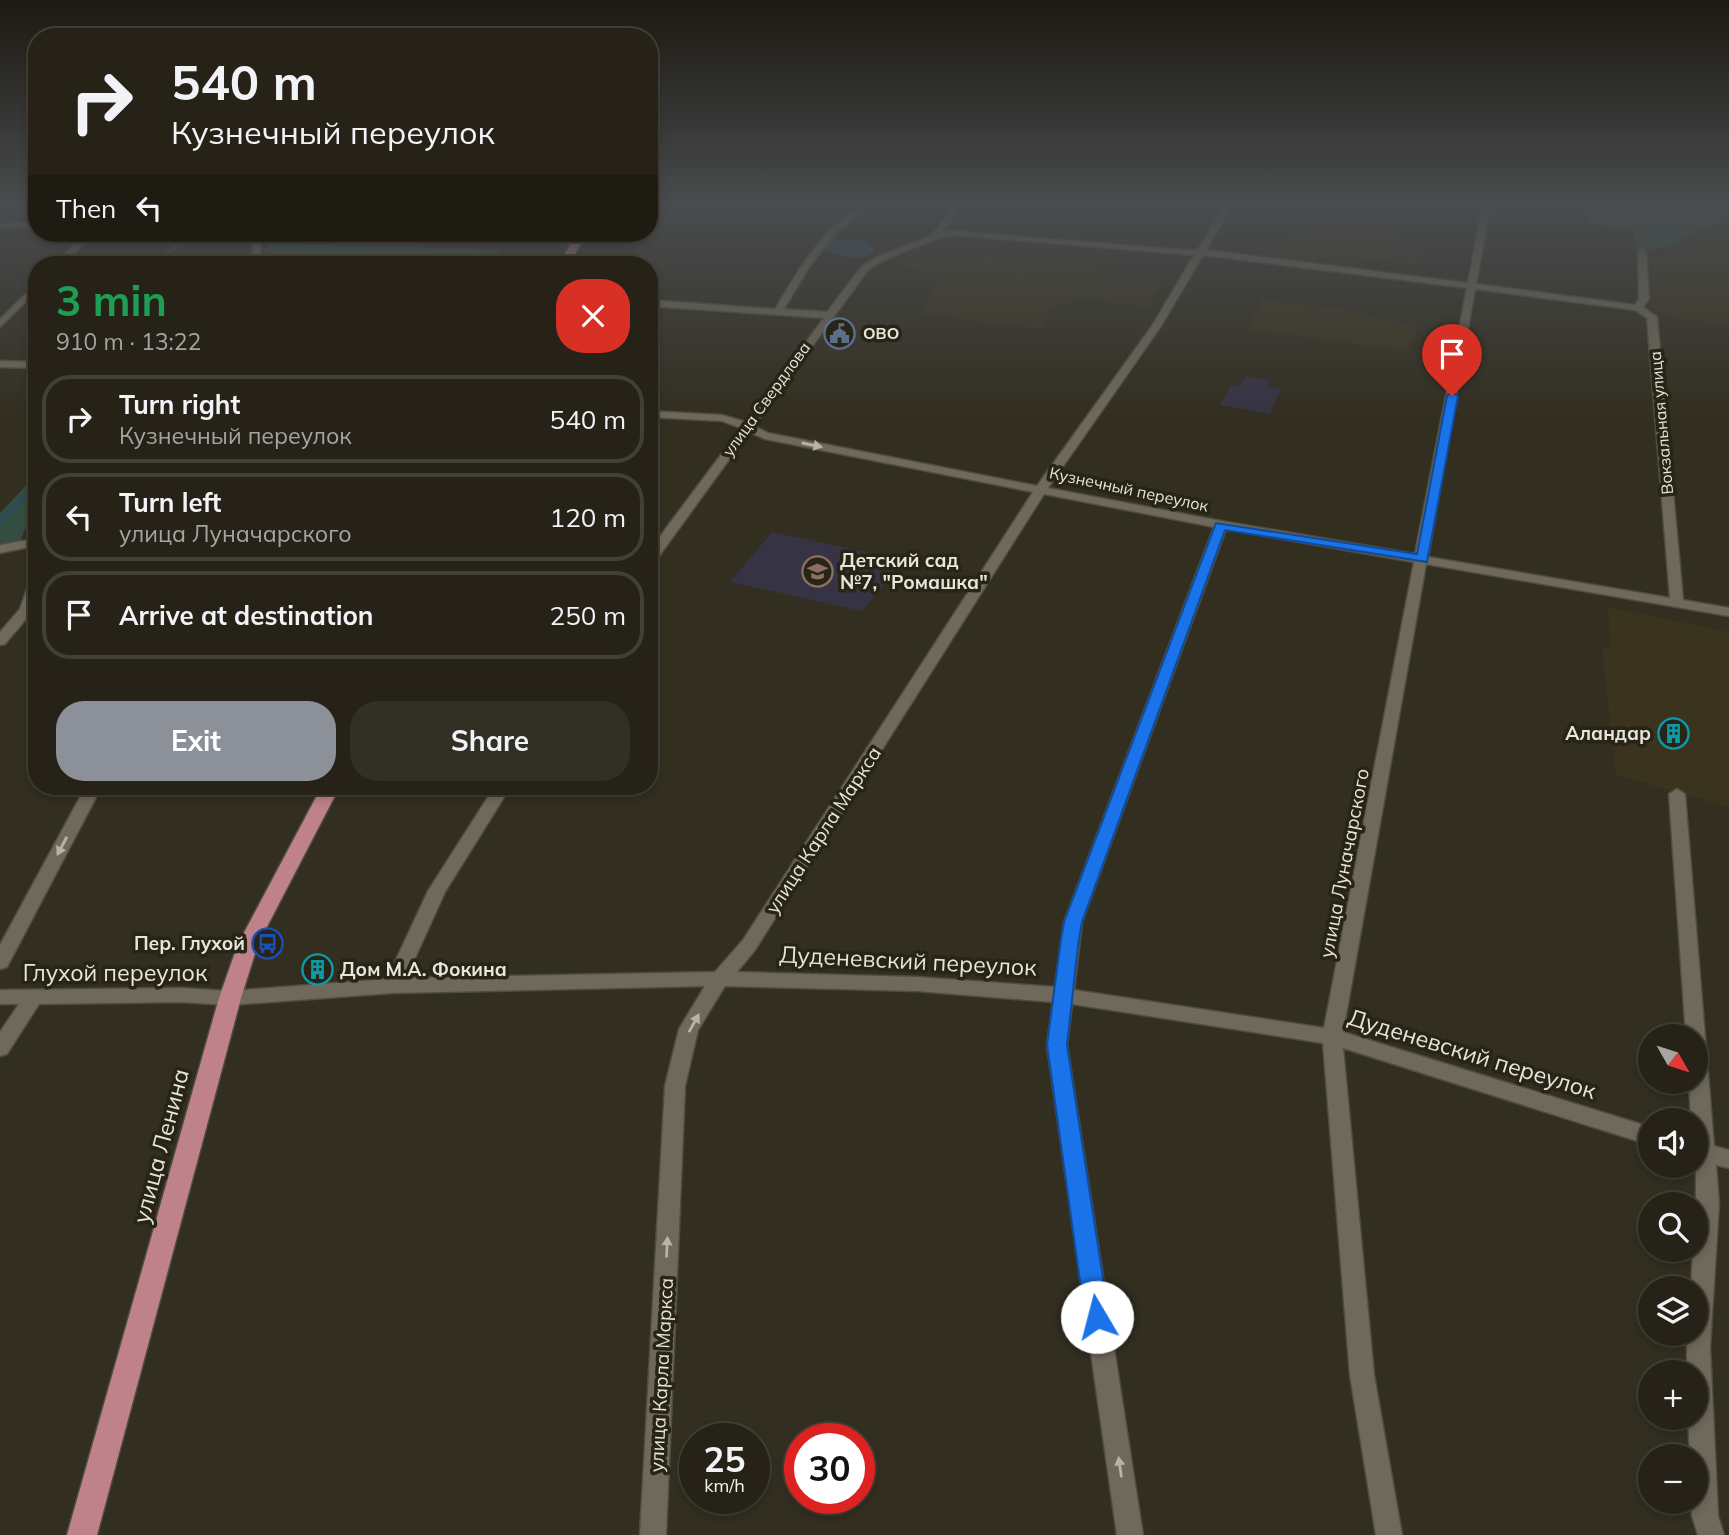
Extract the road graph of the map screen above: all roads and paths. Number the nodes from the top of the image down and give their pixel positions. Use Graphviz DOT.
graph roads {
  1 [pos="800,275"];
  2 [pos="861,275"];
  3 [pos="1186,275"];
  4 [pos="1398,275"];
  5 [pos="1474,275"];
  6 [pos="1643,275"];
  7 [pos="1472,287"];
  8 [pos="28,295"];
  9 [pos="658,304"];
  10 [pos="1638,308"];
  11 [pos="778,311"];
  12 [pos="827,315"];
  13 [pos="0,324"];
  14 [pos="0,364"];
  15 [pos="28,365"];
  16 [pos="658,414"];
  17 [pos="746,428"];
  18 [pos="1041,489"];
  19 [pos="1220,525"];
  20 [pos="28,544"];
  21 [pos="658,548"];
  22 [pos="0,549"];
  23 [pos="1423,559"];
  24 [pos="1677,604"];
  25 [pos="28,605"];
  26 [pos="1729,612"];
  27 [pos="0,642"];
  28 [pos="1677,794"];
  29 [pos="89,795"];
  30 [pos="326,795"];
  31 [pos="497,795"];
  32 [pos="0,962"];
  33 [pos="720,979"];
  34 [pos="393,986"];
  35 [pos="1061,995"];
  36 [pos="0,997"];
  37 [pos="33,998"];
  38 [pos="230,998"];
  39 [pos="1332,1037"];
  40 [pos="0,1048"];
  41 [pos="1697,1108"];
  42 [pos="1638,1132"];
  43 [pos="1708,1153"];
  44 [pos="1729,1159"];
  45 [pos="1704,1178"];
  46 [pos="82,1535"];
  47 [pos="653,1535"];
  48 [pos="1130,1535"];
  49 [pos="1389,1535"];
  50 [pos="1711,1535"];
  1 -- 11 [label="street"];
  2 -- 12 [label="street, улица Свердлова"];
  3 -- 18 [label="street, улица Карла Маркса"];
  4 -- 7 [label="street"];
  5 -- 7 [label="street, улица Луначарского"];
  6 -- 10 [label="street"];
  7 -- 10 [label="street"];
  7 -- 23 [label="street, улица Луначарского"];
  8 -- 13 [label="street"];
  9 -- 11 [label="street"];
  10 -- 24 [label="street, Вокзальная улица"];
  11 -- 12 [label="street"];
  12 -- 17 [label="street, улица Свердлова"];
  14 -- 15 [label="street"];
  16 -- 17 [label="street, Кузнечный переулок"];
  17 -- 18 [label="street, Кузнечный переулок, one-way"];
  17 -- 21 [label="street, улица Свердлова"];
  18 -- 19 [label="street, Кузнечный переулок"];
  18 -- 33 [label="street, улица Карла Маркса"];
  19 -- 23 [label="street, Кузнечный переулок"];
  19 -- 35 [label="street"];
  20 -- 22 [label="street"];
  23 -- 24 [label="street, Кузнечный переулок"];
  23 -- 39 [label="street, улица Луначарского"];
  24 -- 26 [label="street, Кузнечный переулок"];
  25 -- 27 [label="street"];
  28 -- 41 [label="street"];
  29 -- 32 [label="street, one-way"];
  30 -- 38 [label="main road, улица Ленина"];
  31 -- 34 [label="street"];
  33 -- 34 [label="street, Дуденевский переулок"];
  33 -- 35 [label="street, Дуденевский переулок"];
  47 -- 33 [label="street, улица Карла Маркса, one-way"];
  34 -- 38 [label="street, Дуденевский переулок"];
  35 -- 39 [label="street, Дуденевский переулок"];
  48 -- 35 [label="street, one-way"];
  36 -- 37 [label="street, Глухой переулок"];
  37 -- 38 [label="street, Глухой переулок"];
  37 -- 40 [label="street"];
  38 -- 46 [label="main road, улица Ленина"];
  39 -- 42 [label="street, Дуденевский переулок"];
  39 -- 49 [label="street, улица Луначарского"];
  43 -- 44 [label="street"];
  45 -- 50 [label="street"];
}
